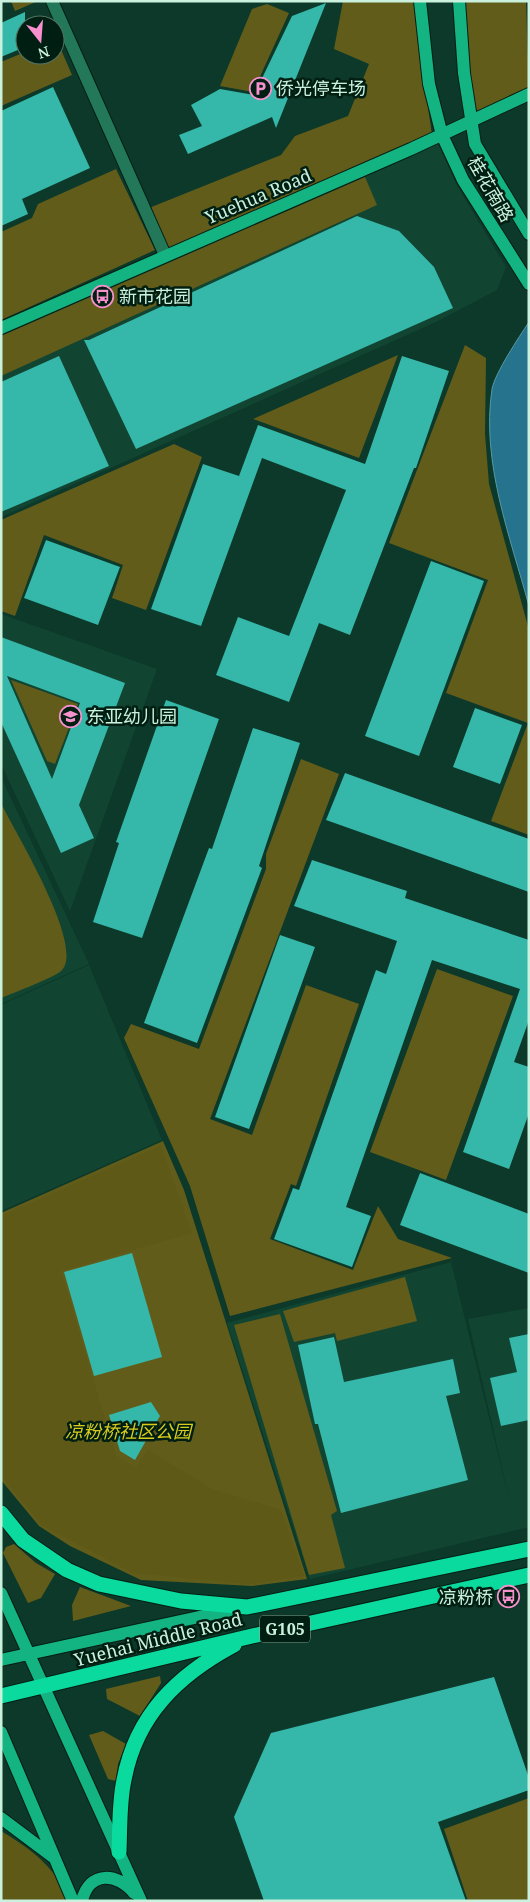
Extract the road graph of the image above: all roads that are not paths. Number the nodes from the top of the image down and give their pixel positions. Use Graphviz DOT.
graph roads {
  1 [pos="52,1"];
  2 [pos="420,1"];
  3 [pos="459,1"];
  4 [pos="529,94"];
  5 [pos="470,123"];
  6 [pos="442,135"];
  7 [pos="529,234"];
  8 [pos="164,256"];
  9 [pos="529,284"];
  10 [pos="1,328"];
  11 [pos="1,1513"];
  12 [pos="529,1549"];
  13 [pos="529,1576"];
  14 [pos="1,1593"];
  15 [pos="247,1607"];
  16 [pos="252,1636"];
  17 [pos="28,1654"];
  18 [pos="1,1660"];
  19 [pos="43,1686"];
  20 [pos="1,1696"];
  21 [pos="1,1732"];
  22 [pos="1,1818"];
  23 [pos="119,1852"];
  24 [pos="55,1859"];
  25 [pos="72,1901"];
  26 [pos="82,1901"];
  27 [pos="141,1901"];
  1 -- 8 [label="street"];
  2 -- 6 [label="main road, 桂花南路"];
  3 -- 5 [label="main road, 桂花南路"];
  4 -- 5 [label="main road, Yuehua Road"];
  5 -- 6 [label="main road, Yuehua Road"];
  5 -- 7 [label="main road, 桂花南路"];
  6 -- 8 [label="main road, Yuehua Road"];
  6 -- 9 [label="main road, 桂花南路"];
  8 -- 10 [label="main road, Yuehua Road"];
  11 -- 15 [label="highway"];
  12 -- 15 [label="highway, Yuehai Middle Road / G105"];
  13 -- 16 [label="highway, Yuehai Middle Road / G105"];
  14 -- 17 [label="main road"];
  15 -- 17 [label="main road, Yuehai Middle Road"];
  16 -- 19 [label="highway, Yuehai Middle Road / G105"];
  16 -- 23 [label="highway"];
  17 -- 18 [label="main road, Yuehai Middle Road"];
  17 -- 19 [label="main road"];
  19 -- 20 [label="highway, Yuehai Middle Road / G105"];
  19 -- 23 [label="main road"];
  21 -- 24 [label="main road"];
  22 -- 24 [label="main road"];
  23 -- 27 [label="main road"];
  24 -- 25 [label="main road"];
  26 -- 27 [label="main road"];
}
